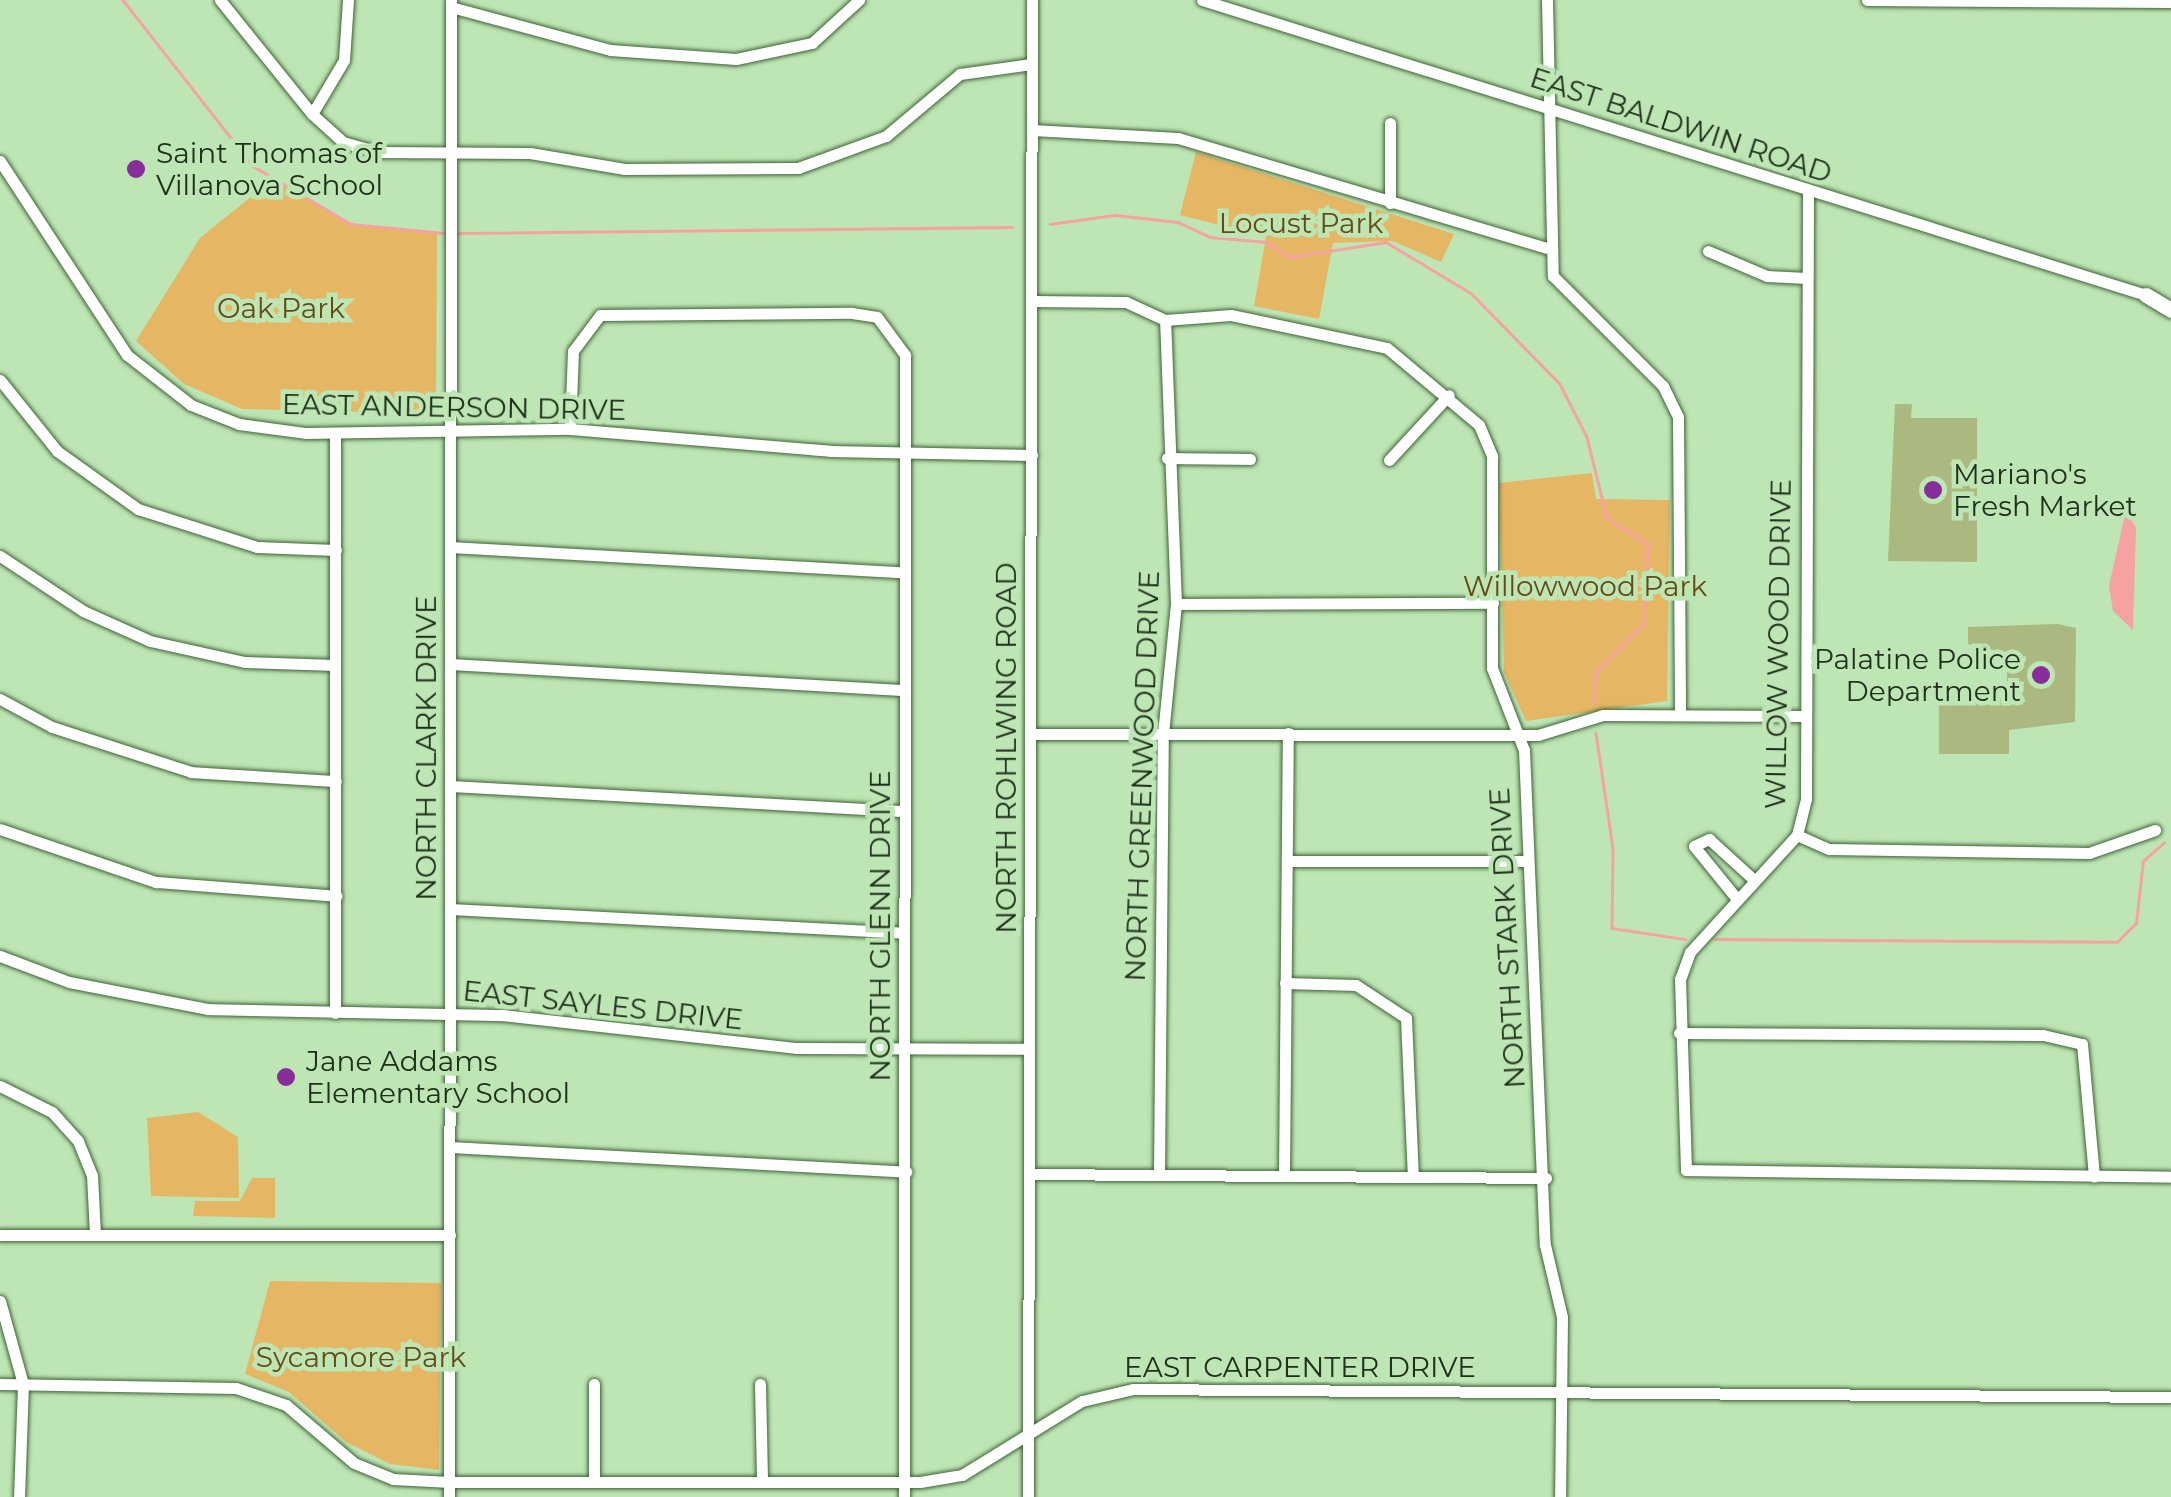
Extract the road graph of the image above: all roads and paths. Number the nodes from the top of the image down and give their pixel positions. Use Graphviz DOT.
graph roads {
  1 [pos="220,0"];
  2 [pos="348,0"];
  3 [pos="860,0"];
  4 [pos="1032,0"];
  5 [pos="1202,0"];
  6 [pos="1547,0"];
  7 [pos="1867,0"];
  8 [pos="2000,1"];
  9 [pos="2171,2"];
  10 [pos="451,3"];
  11 [pos="1031,64"];
  12 [pos="1546,107"];
  13 [pos="312,114"];
  14 [pos="1390,122"];
  15 [pos="1032,130"];
  16 [pos="450,152"];
  17 [pos="0,161"];
  18 [pos="1808,194"];
  19 [pos="1390,203"];
  20 [pos="1546,248"];
  21 [pos="1708,251"];
  22 [pos="1806,278"];
  23 [pos="2146,295"];
  24 [pos="2171,295"];
  25 [pos="1032,300"];
  26 [pos="2171,310"];
  27 [pos="1165,320"];
  28 [pos="0,380"];
  29 [pos="1449,395"];
  30 [pos="454,429"];
  31 [pos="570,430"];
  32 [pos="335,432"];
  33 [pos="904,452"];
  34 [pos="1032,455"];
  35 [pos="1168,458"];
  36 [pos="1250,459"];
  37 [pos="1390,460"];
  38 [pos="451,547"];
  39 [pos="336,550"];
  40 [pos="0,556"];
  41 [pos="904,572"];
  42 [pos="1176,604"];
  43 [pos="1492,604"];
  44 [pos="452,664"];
  45 [pos="335,665"];
  46 [pos="904,690"];
  47 [pos="0,699"];
  48 [pos="1680,715"];
  49 [pos="1805,716"];
  50 [pos="1288,733"];
  51 [pos="1030,734"];
  52 [pos="1163,734"];
  53 [pos="1517,735"];
  54 [pos="336,781"];
  55 [pos="452,786"];
  56 [pos="904,811"];
  57 [pos="0,829"];
  58 [pos="2155,830"];
  59 [pos="1797,835"];
  60 [pos="1287,861"];
  61 [pos="1524,861"];
  62 [pos="1754,880"];
  63 [pos="336,896"];
  64 [pos="1737,899"];
  65 [pos="452,909"];
  66 [pos="904,932"];
  67 [pos="0,956"];
  68 [pos="1285,983"];
  69 [pos="336,1013"];
  70 [pos="452,1014"];
  71 [pos="1679,1033"];
  72 [pos="1029,1049"];
  73 [pos="906,1050"];
  74 [pos="0,1086"];
  75 [pos="451,1146"];
  76 [pos="906,1172"];
  77 [pos="1029,1174"];
  78 [pos="1158,1174"];
  79 [pos="1284,1176"];
  80 [pos="1413,1176"];
  81 [pos="2094,1176"];
  82 [pos="2171,1176"];
  83 [pos="1546,1178"];
  84 [pos="0,1235"];
  85 [pos="95,1235"];
  86 [pos="450,1235"];
  87 [pos="0,1301"];
  88 [pos="0,1384"];
  89 [pos="24,1384"];
  90 [pos="594,1384"];
  91 [pos="760,1384"];
  92 [pos="1562,1393"];
  93 [pos="2171,1397"];
  94 [pos="1028,1434"];
  95 [pos="450,1482"];
  96 [pos="594,1482"];
  97 [pos="762,1482"];
  98 [pos="904,1483"];
  99 [pos="19,1497"];
  100 [pos="450,1497"];
  101 [pos="904,1497"];
  102 [pos="1028,1497"];
  103 [pos="1560,1497"];
  1 -- 13 [label="street"];
  2 -- 13 [label="street"];
  3 -- 10 [label="street"];
  4 -- 11 [label="street, NORTH ROHLWING ROAD"];
  5 -- 12 [label="street, EAST BALDWIN ROAD"];
  6 -- 12 [label="street"];
  7 -- 8 [label="street"];
  8 -- 9 [label="street"];
  10 -- 16 [label="street, NORTH CLARK DRIVE"];
  11 -- 15 [label="street, NORTH ROHLWING ROAD"];
  11 -- 16 [label="street"];
  12 -- 18 [label="street, EAST BALDWIN ROAD"];
  12 -- 20 [label="street"];
  13 -- 16 [label="street"];
  14 -- 19 [label="street"];
  15 -- 19 [label="street"];
  15 -- 25 [label="street, NORTH ROHLWING ROAD"];
  16 -- 30 [label="street, NORTH CLARK DRIVE"];
  17 -- 32 [label="street, EAST ANDERSON DRIVE"];
  18 -- 22 [label="street, WILLOW WOOD DRIVE"];
  18 -- 23 [label="street, EAST BALDWIN ROAD"];
  19 -- 20 [label="street"];
  20 -- 48 [label="street"];
  21 -- 22 [label="street"];
  22 -- 49 [label="street, WILLOW WOOD DRIVE"];
  23 -- 24 [label="main road"];
  23 -- 26 [label="main road"];
  25 -- 27 [label="street"];
  25 -- 34 [label="street, NORTH ROHLWING ROAD"];
  27 -- 29 [label="street, NORTH STARK DRIVE"];
  27 -- 35 [label="street, NORTH GREENWOOD DRIVE"];
  28 -- 39 [label="street"];
  29 -- 37 [label="street"];
  29 -- 43 [label="street, NORTH STARK DRIVE"];
  30 -- 31 [label="street, EAST ANDERSON DRIVE"];
  30 -- 32 [label="street, EAST ANDERSON DRIVE"];
  30 -- 38 [label="street, NORTH CLARK DRIVE"];
  31 -- 33 [label="street, EAST ANDERSON DRIVE"];
  31 -- 33 [label="street, NORTH GLENN DRIVE"];
  32 -- 39 [label="street"];
  33 -- 34 [label="street, EAST ANDERSON DRIVE"];
  33 -- 41 [label="street, NORTH GLENN DRIVE"];
  34 -- 51 [label="street, NORTH ROHLWING ROAD"];
  35 -- 36 [label="street"];
  35 -- 42 [label="street, NORTH GREENWOOD DRIVE"];
  38 -- 41 [label="street"];
  38 -- 44 [label="street, NORTH CLARK DRIVE"];
  39 -- 45 [label="street"];
  40 -- 45 [label="street"];
  41 -- 46 [label="street, NORTH GLENN DRIVE"];
  42 -- 43 [label="street"];
  42 -- 52 [label="street, NORTH GREENWOOD DRIVE"];
  43 -- 53 [label="street, NORTH STARK DRIVE"];
  44 -- 46 [label="street"];
  44 -- 55 [label="street, NORTH CLARK DRIVE"];
  45 -- 54 [label="street"];
  46 -- 56 [label="street, NORTH GLENN DRIVE"];
  47 -- 54 [label="street"];
  48 -- 49 [label="street"];
  48 -- 53 [label="street"];
  49 -- 59 [label="street, WILLOW WOOD DRIVE"];
  50 -- 52 [label="street"];
  50 -- 53 [label="street"];
  50 -- 60 [label="street"];
  51 -- 52 [label="street"];
  51 -- 72 [label="street, NORTH ROHLWING ROAD"];
  52 -- 78 [label="street, NORTH GREENWOOD DRIVE"];
  53 -- 61 [label="street, NORTH STARK DRIVE"];
  54 -- 63 [label="street"];
  55 -- 56 [label="street"];
  55 -- 65 [label="street, NORTH CLARK DRIVE"];
  56 -- 66 [label="street, NORTH GLENN DRIVE"];
  57 -- 63 [label="street"];
  58 -- 59 [label="street"];
  59 -- 62 [label="street, WILLOW WOOD DRIVE"];
  60 -- 61 [label="street"];
  60 -- 68 [label="street"];
  61 -- 83 [label="street, NORTH STARK DRIVE"];
  62 -- 64 [label="street, WILLOW WOOD DRIVE"];
  62 -- 64 [label="street"];
  63 -- 69 [label="street"];
  64 -- 71 [label="street, WILLOW WOOD DRIVE"];
  65 -- 66 [label="street"];
  65 -- 70 [label="street, NORTH CLARK DRIVE"];
  66 -- 73 [label="street, NORTH GLENN DRIVE"];
  67 -- 69 [label="street, EAST SAYLES DRIVE"];
  68 -- 79 [label="street"];
  68 -- 80 [label="street"];
  69 -- 70 [label="street, EAST SAYLES DRIVE"];
  70 -- 73 [label="street, EAST SAYLES DRIVE"];
  70 -- 75 [label="street, NORTH CLARK DRIVE"];
  71 -- 81 [label="street"];
  71 -- 81 [label="street, WILLOW WOOD DRIVE"];
  72 -- 73 [label="street, EAST SAYLES DRIVE"];
  72 -- 77 [label="street, NORTH ROHLWING ROAD"];
  73 -- 76 [label="street, NORTH GLENN DRIVE"];
  74 -- 85 [label="street"];
  75 -- 76 [label="street"];
  75 -- 86 [label="street, NORTH CLARK DRIVE"];
  76 -- 98 [label="street, NORTH GLENN DRIVE"];
  77 -- 78 [label="street"];
  77 -- 94 [label="street, NORTH ROHLWING ROAD"];
  78 -- 79 [label="street"];
  79 -- 80 [label="street"];
  80 -- 83 [label="street"];
  81 -- 82 [label="street"];
  83 -- 92 [label="street, NORTH STARK DRIVE"];
  84 -- 85 [label="street"];
  85 -- 86 [label="street"];
  86 -- 95 [label="street, NORTH CLARK DRIVE"];
  87 -- 89 [label="street"];
  88 -- 89 [label="street, EAST CARPENTER DRIVE"];
  89 -- 95 [label="street, EAST CARPENTER DRIVE"];
  89 -- 99 [label="street"];
  90 -- 96 [label="street"];
  91 -- 97 [label="street"];
  92 -- 93 [label="street, EAST CARPENTER DRIVE"];
  92 -- 94 [label="street, EAST CARPENTER DRIVE"];
  92 -- 103 [label="street, NORTH STARK DRIVE"];
  94 -- 98 [label="street, EAST CARPENTER DRIVE"];
  94 -- 102 [label="street, NORTH ROHLWING ROAD"];
  95 -- 96 [label="street, EAST CARPENTER DRIVE"];
  95 -- 100 [label="street, NORTH CLARK DRIVE"];
  96 -- 97 [label="street, EAST CARPENTER DRIVE"];
  97 -- 98 [label="street, EAST CARPENTER DRIVE"];
  98 -- 101 [label="street, NORTH GLENN DRIVE"];
}
